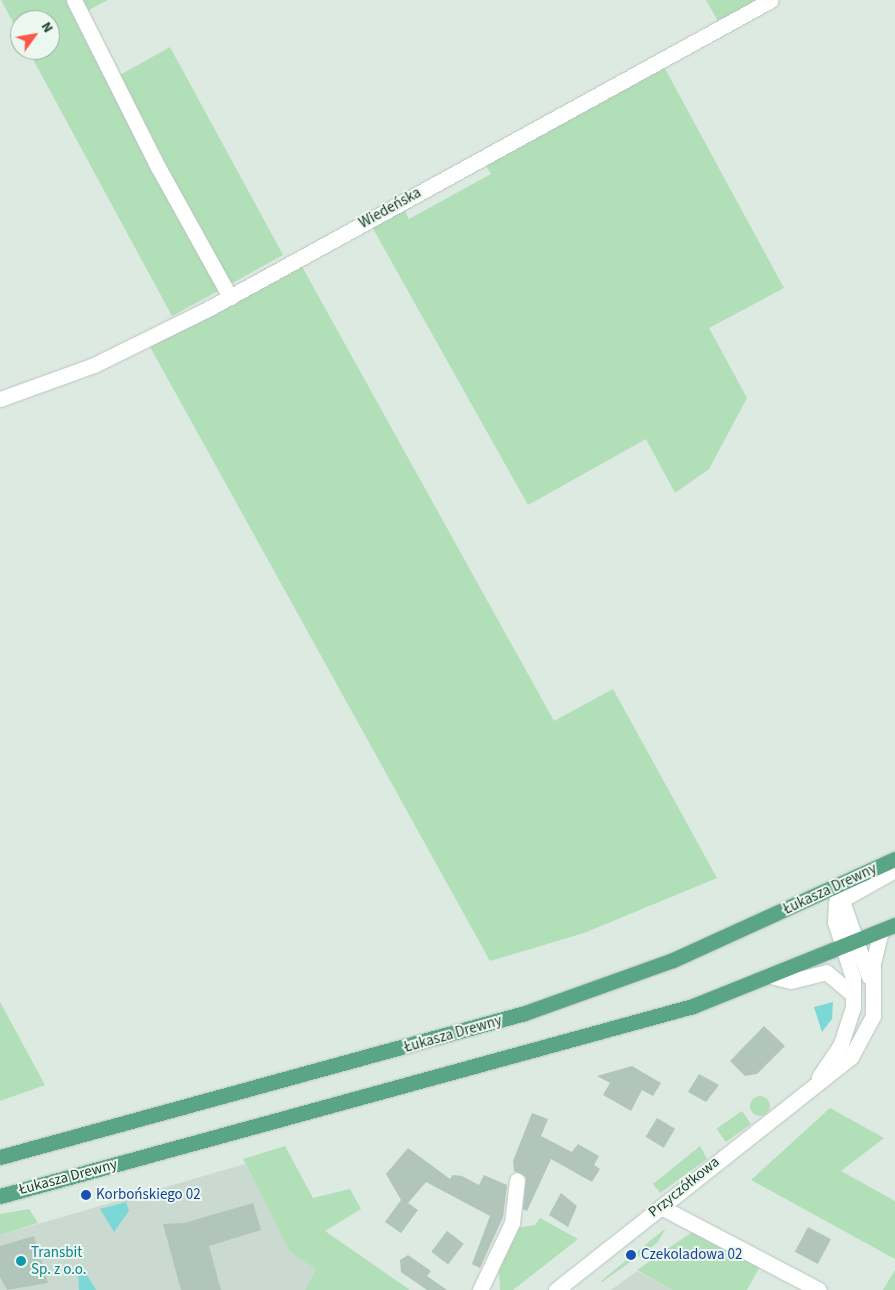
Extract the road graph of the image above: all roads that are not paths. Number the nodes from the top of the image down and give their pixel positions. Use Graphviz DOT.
graph roads {
  1 [pos="74,0"];
  2 [pos="771,0"];
  3 [pos="230,297"];
  4 [pos="0,399"];
  5 [pos="893,864"];
  6 [pos="835,894"];
  7 [pos="888,928"];
  8 [pos="857,941"];
  9 [pos="842,948"];
  10 [pos="774,977"];
  11 [pos="874,984"];
  12 [pos="853,995"];
  13 [pos="814,1084"];
  14 [pos="0,1157"];
  15 [pos="517,1180"];
  16 [pos="0,1196"];
  17 [pos="661,1207"];
  18 [pos="485,1288"];
  19 [pos="556,1290"];
  20 [pos="819,1290"];
  1 -- 3 [label="street"];
  2 -- 3 [label="street, Wiedeńska"];
  3 -- 4 [label="street, Wiedeńska"];
  5 -- 6 [label="main road, Łukasza Drewny"];
  6 -- 8 [label="street"];
  6 -- 9 [label="street"];
  6 -- 14 [label="main road, Łukasza Drewny"];
  7 -- 8 [label="main road, Łukasza Drewny"];
  7 -- 11 [label="street, Przyczółkowa"];
  8 -- 9 [label="main road, Łukasza Drewny"];
  8 -- 11 [label="street"];
  9 -- 10 [label="main road, Łukasza Drewny"];
  9 -- 12 [label="street"];
  10 -- 12 [label="street"];
  10 -- 16 [label="main road, Łukasza Drewny"];
  11 -- 13 [label="street, Przyczółkowa"];
  12 -- 13 [label="street, Przyczółkowa"];
  13 -- 17 [label="street, Przyczółkowa"];
  15 -- 18 [label="street"];
  17 -- 19 [label="street, Przyczółkowa"];
  17 -- 20 [label="street"];
}
